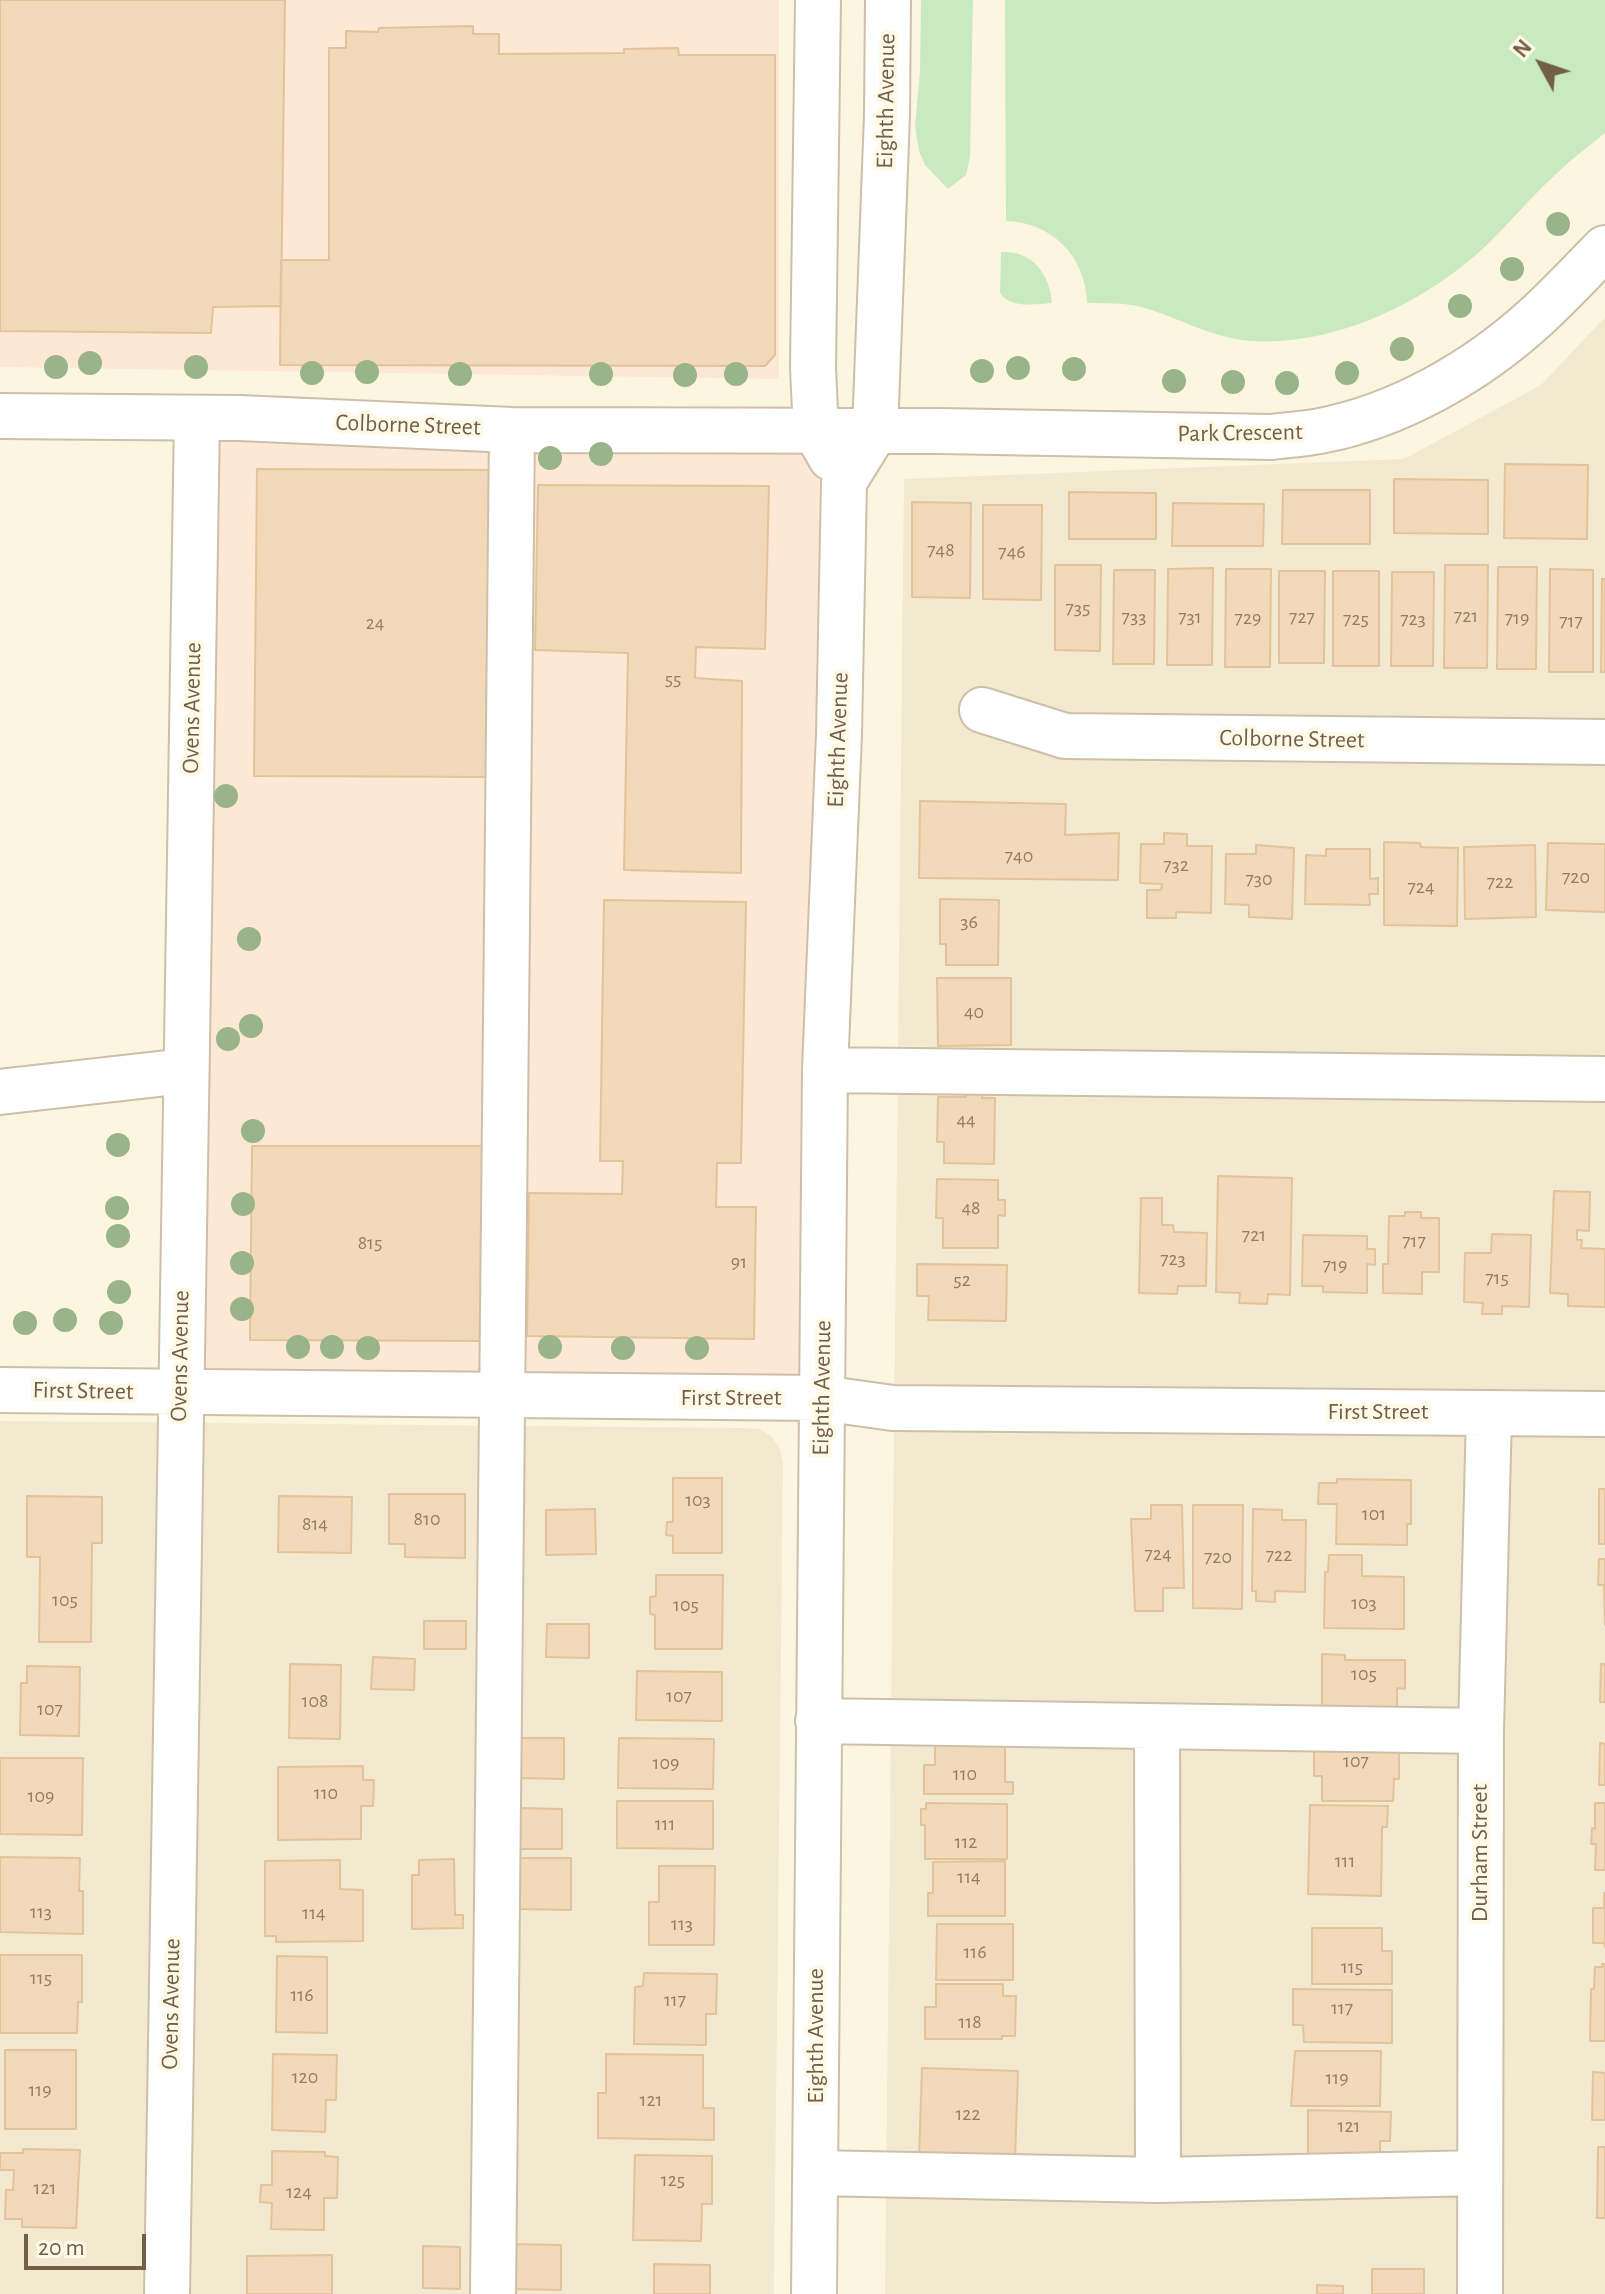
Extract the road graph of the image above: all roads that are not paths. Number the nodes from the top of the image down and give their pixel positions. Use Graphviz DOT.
graph roads {
  1 [pos="818,0"];
  2 [pos="888,0"];
  3 [pos="1605,248"];
  4 [pos="0,416"];
  5 [pos="197,418"];
  6 [pos="512,430"];
  7 [pos="816,432"];
  8 [pos="875,432"];
  9 [pos="844,482"];
  10 [pos="982,710"];
  11 [pos="1605,742"];
  12 [pos="825,1070"];
  13 [pos="185,1071"];
  14 [pos="1605,1079"];
  15 [pos="0,1092"];
  16 [pos="0,1390"];
  17 [pos="179,1392"];
  18 [pos="501,1396"];
  19 [pos="821,1398"];
  20 [pos="1489,1413"];
  21 [pos="1605,1414"];
  22 [pos="818,1721"];
  23 [pos="1157,1727"];
  24 [pos="1481,1731"];
  25 [pos="815,2173"];
  26 [pos="1480,2173"];
  27 [pos="1158,2180"];
  28 [pos="167,2294"];
  29 [pos="493,2294"];
  30 [pos="814,2294"];
  31 [pos="1480,2294"];
  1 -- 7 [label="street"];
  2 -- 8 [label="street, Eighth Avenue"];
  3 -- 8 [label="street, Park Crescent"];
  4 -- 5 [label="street, Colborne Street"];
  5 -- 6 [label="street, Colborne Street"];
  5 -- 13 [label="street, Ovens Avenue"];
  6 -- 7 [label="street, Colborne Street"];
  6 -- 18 [label="street"];
  7 -- 8 [label="street, Park Crescent"];
  7 -- 9 [label="street"];
  8 -- 9 [label="street, Eighth Avenue"];
  9 -- 12 [label="street, Eighth Avenue"];
  10 -- 11 [label="street, Colborne Street"];
  12 -- 14 [label="street"];
  12 -- 19 [label="street, Eighth Avenue"];
  13 -- 15 [label="street"];
  13 -- 17 [label="street, Ovens Avenue"];
  16 -- 17 [label="street, First Street"];
  17 -- 18 [label="street, First Street"];
  17 -- 28 [label="street, Ovens Avenue"];
  18 -- 19 [label="street, First Street"];
  18 -- 29 [label="street"];
  19 -- 20 [label="street, First Street"];
  19 -- 22 [label="street, Eighth Avenue"];
  20 -- 21 [label="street, First Street"];
  20 -- 24 [label="street, Durham Street"];
  22 -- 23 [label="street"];
  22 -- 25 [label="street, Eighth Avenue"];
  23 -- 24 [label="street"];
  23 -- 27 [label="street"];
  24 -- 26 [label="street, Durham Street"];
  25 -- 27 [label="street"];
  25 -- 30 [label="street, Eighth Avenue"];
  26 -- 27 [label="street"];
  26 -- 31 [label="street, Durham Street"];
}
